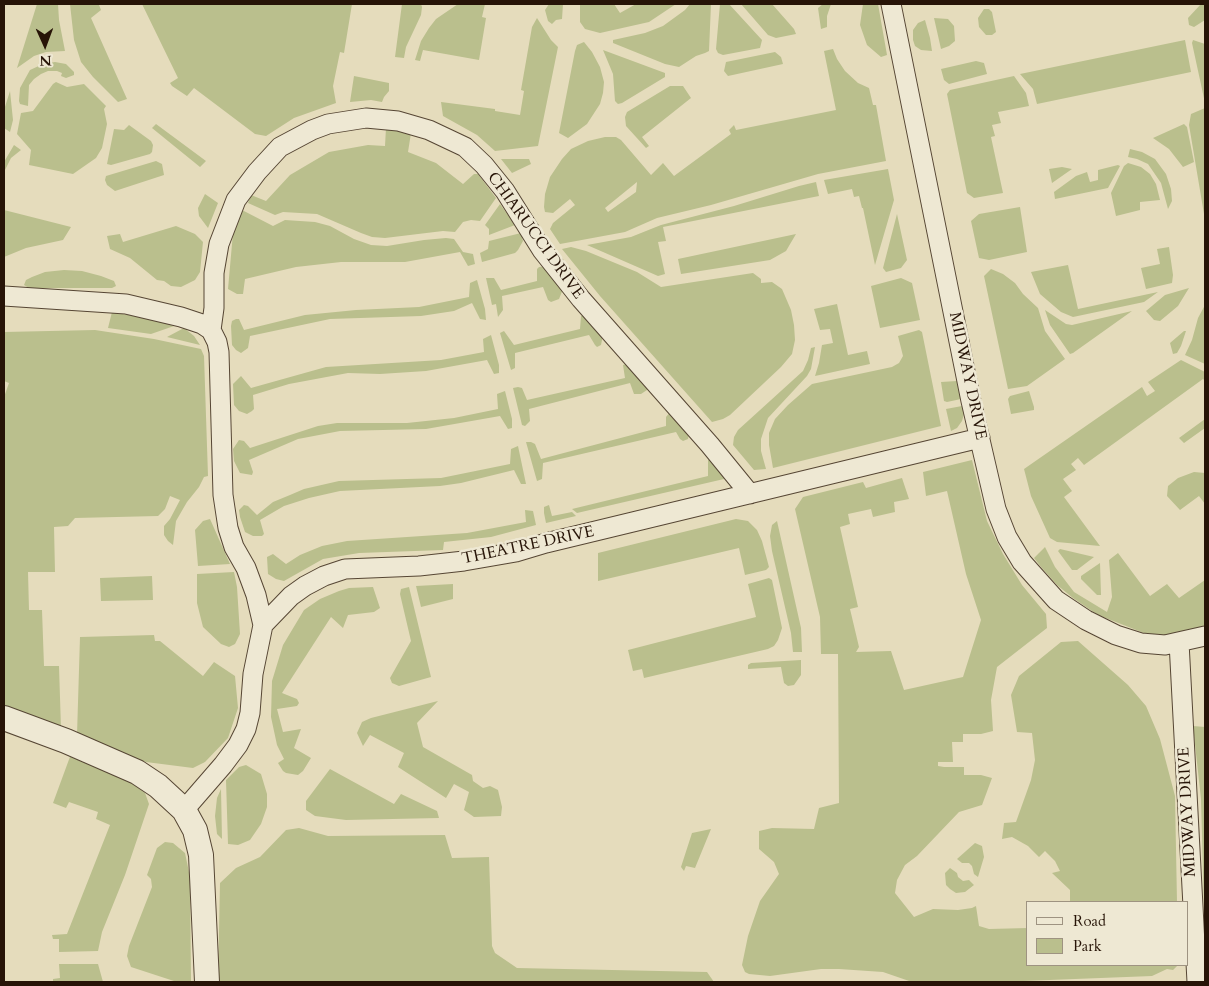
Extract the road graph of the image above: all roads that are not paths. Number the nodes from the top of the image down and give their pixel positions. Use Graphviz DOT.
graph roads {
  1 [pos="891,4"];
  2 [pos="4,296"];
  3 [pos="212,330"];
  4 [pos="980,438"];
  5 [pos="750,494"];
  6 [pos="263,625"];
  7 [pos="1205,636"];
  8 [pos="1179,642"];
  9 [pos="4,718"];
  10 [pos="184,810"];
  11 [pos="207,982"];
  12 [pos="1197,982"];
  1 -- 4 [label="street, MIDWAY DRIVE"];
  2 -- 3 [label="street"];
  3 -- 5 [label="street, CHIARUCCI DRIVE"];
  3 -- 6 [label="street, CHIARUCCI DRIVE"];
  4 -- 5 [label="street, THEATRE DRIVE"];
  4 -- 8 [label="street, MIDWAY DRIVE"];
  5 -- 6 [label="street, THEATRE DRIVE"];
  6 -- 10 [label="street"];
  7 -- 8 [label="street, MIDWAY DRIVE"];
  8 -- 12 [label="street, MIDWAY DRIVE"];
  9 -- 10 [label="street"];
  10 -- 11 [label="street"];
}
